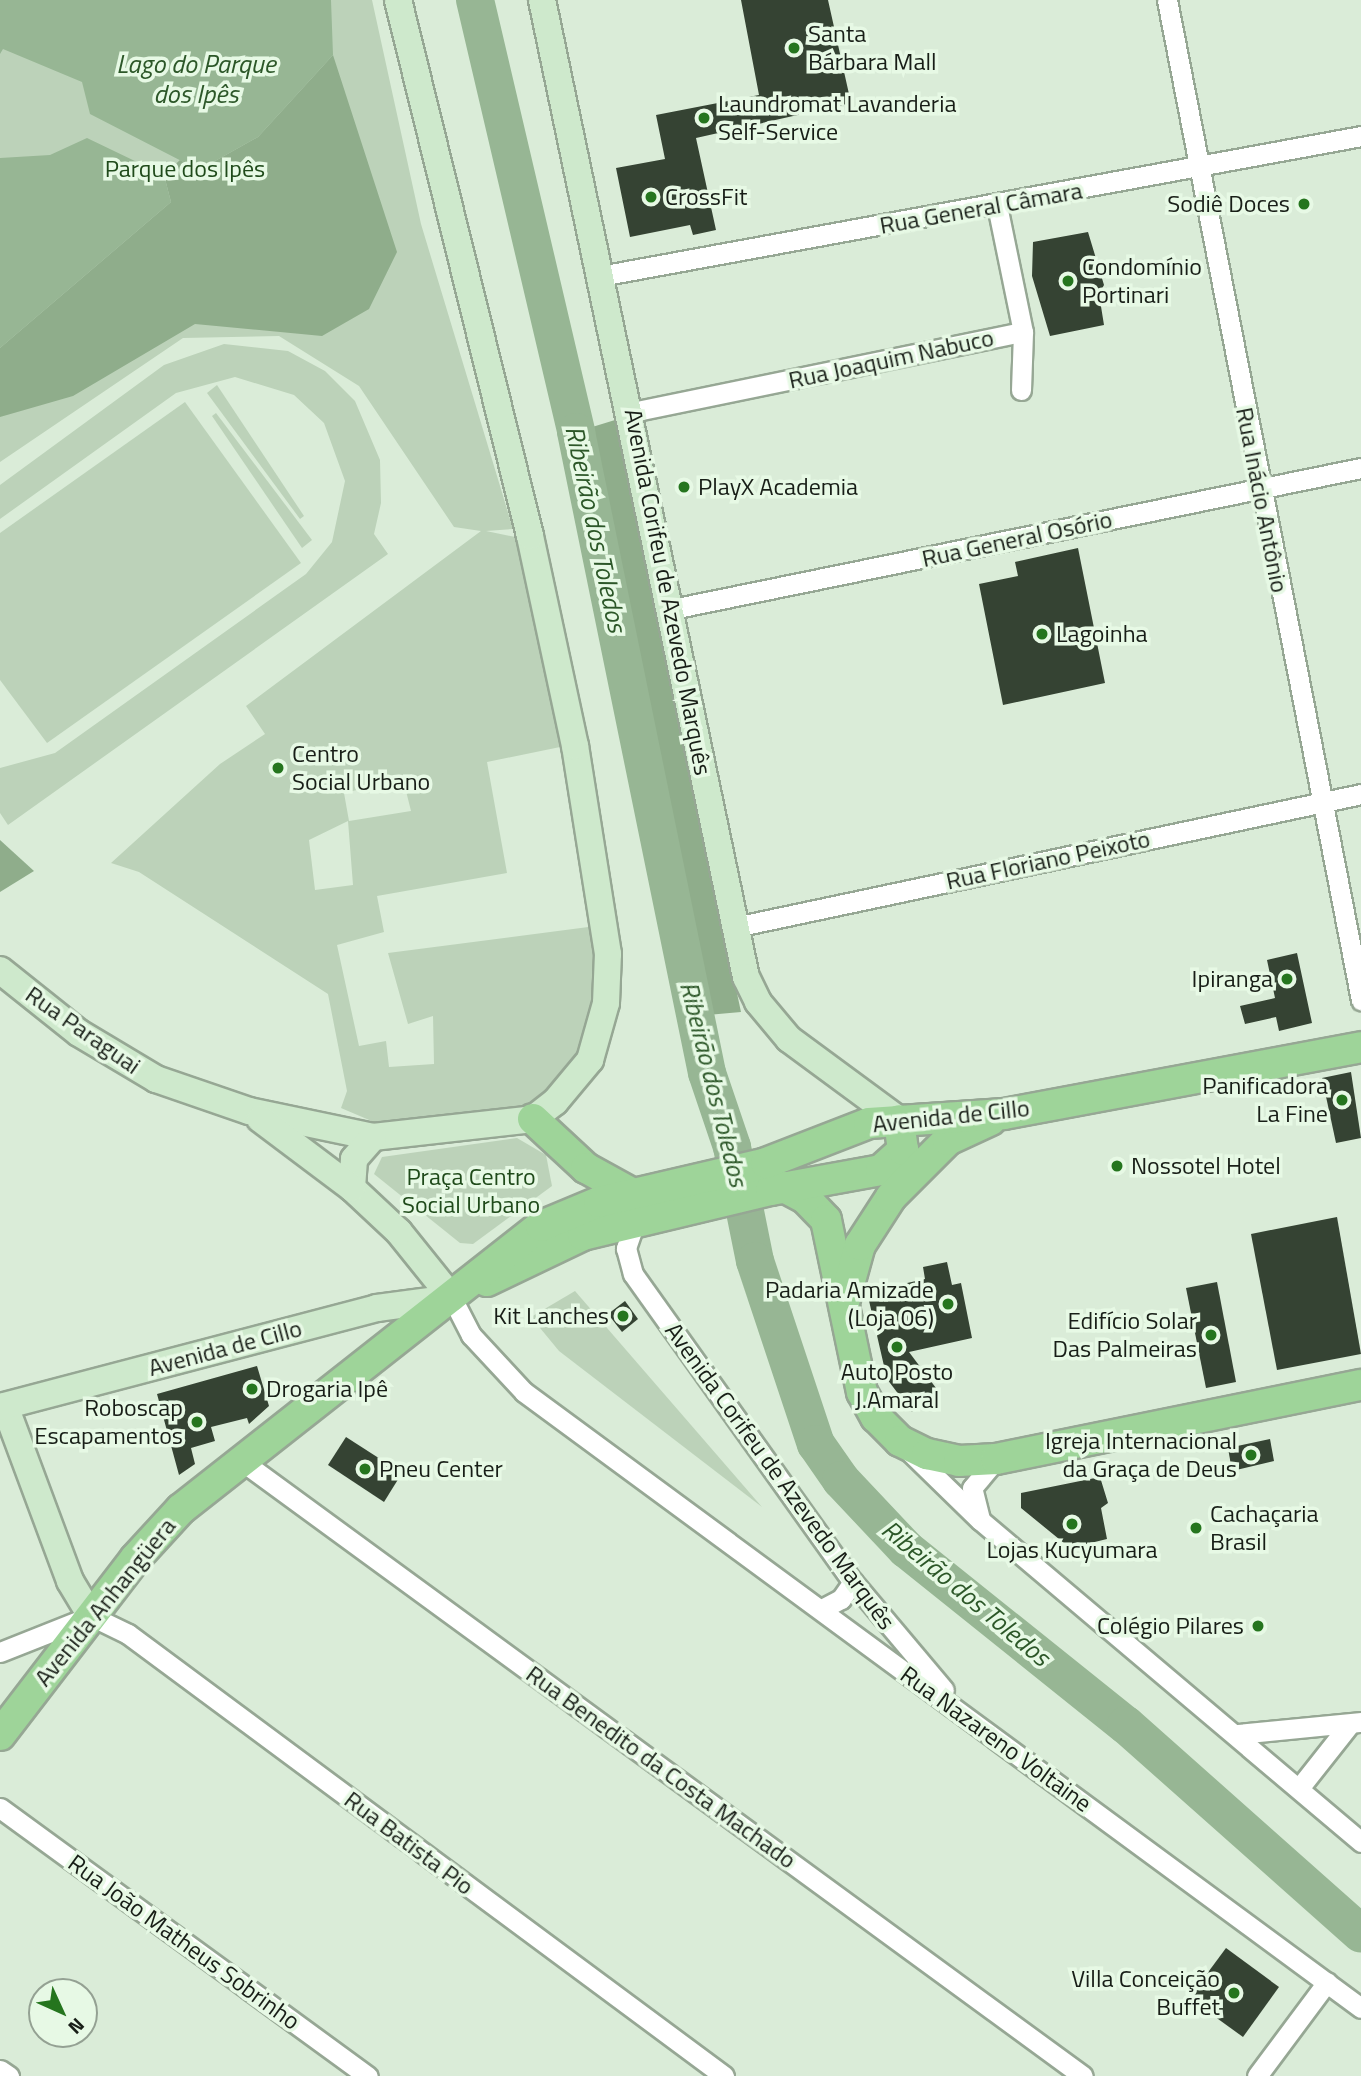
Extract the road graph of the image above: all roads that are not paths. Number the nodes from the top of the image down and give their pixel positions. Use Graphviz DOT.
graph roads {
  1 [pos="398,0"];
  2 [pos="542,0"];
  3 [pos="1167,0"];
  4 [pos="1361,136"];
  5 [pos="1197,168"];
  6 [pos="997,205"];
  7 [pos="600,276"];
  8 [pos="1023,332"];
  9 [pos="1021,390"];
  10 [pos="632,412"];
  11 [pos="1361,468"];
  12 [pos="1260,489"];
  13 [pos="672,609"];
  14 [pos="1361,794"];
  15 [pos="1320,802"];
  16 [pos="735,927"];
  17 [pos="0,970"];
  18 [pos="1361,1000"];
  19 [pos="1361,1047"];
  20 [pos="249,1111"];
  21 [pos="1004,1114"];
  22 [pos="533,1119"];
  23 [pos="899,1120"];
  24 [pos="373,1137"];
  25 [pos="774,1180"];
  26 [pos="352,1188"];
  27 [pos="634,1208"];
  28 [pos="452,1298"];
  29 [pos="843,1313"];
  30 [pos="1361,1385"];
  31 [pos="3,1406"];
  32 [pos="900,1441"];
  33 [pos="9,1447"];
  34 [pos="239,1458"];
  35 [pos="996,1459"];
  36 [pos="980,1520"];
  37 [pos="853,1582"];
  38 [pos="822,1609"];
  39 [pos="91,1616"];
  40 [pos="0,1651"];
  41 [pos="968,1718"];
  42 [pos="1355,1723"];
  43 [pos="1238,1734"];
  44 [pos="0,1735"];
  45 [pos="1300,1787"];
  46 [pos="0,1808"];
  47 [pos="1361,1842"];
  48 [pos="1326,1982"];
  49 [pos="1361,2008"];
  50 [pos="0,2070"];
  51 [pos="9,2076"];
  52 [pos="368,2076"];
  53 [pos="724,2076"];
  54 [pos="1083,2076"];
  55 [pos="1257,2076"];
  1 -- 22 [label="main road"];
  2 -- 7 [label="main road, Avenida Corifeu de Azevedo Marquês"];
  3 -- 5 [label="street, Rua Inácio Antônio"];
  4 -- 5 [label="street, Rua General Câmara"];
  5 -- 6 [label="street, Rua General Câmara"];
  5 -- 12 [label="street, Rua Inácio Antônio"];
  6 -- 7 [label="street, Rua General Câmara"];
  6 -- 8 [label="street, Rua Joaquim Nabuco"];
  7 -- 10 [label="main road, Avenida Corifeu de Azevedo Marquês"];
  8 -- 9 [label="street"];
  8 -- 10 [label="street, Rua Joaquim Nabuco"];
  10 -- 13 [label="main road, Avenida Corifeu de Azevedo Marquês"];
  11 -- 12 [label="street, Rua General Osório"];
  12 -- 13 [label="street, Rua General Osório"];
  12 -- 15 [label="street, Rua Inácio Antônio"];
  13 -- 16 [label="main road, Avenida Corifeu de Azevedo Marquês"];
  14 -- 15 [label="street, Rua Floriano Peixoto"];
  15 -- 16 [label="street, Rua Floriano Peixoto"];
  15 -- 18 [label="street, Rua Inácio Antônio"];
  16 -- 23 [label="main road, Avenida Corifeu de Azevedo Marquês"];
  17 -- 20 [label="main road, Rua Paraguai"];
  19 -- 21 [label="main road, Avenida de Cillo"];
  20 -- 24 [label="main road, Rua Paraguai"];
  20 -- 26 [label="main road, Rua Paraguai"];
  21 -- 23 [label="main road, Avenida de Cillo"];
  21 -- 29 [label="main road"];
  22 -- 24 [label="main road, Rua Paraguai"];
  22 -- 27 [label="main road"];
  23 -- 25 [label="main road, Avenida de Cillo"];
  23 -- 25 [label="main road"];
  24 -- 26 [label="main road"];
  25 -- 27 [label="main road, Avenida de Cillo"];
  25 -- 29 [label="main road"];
  26 -- 28 [label="main road, Rua Paraguai"];
  27 -- 28 [label="main road, Avenida de Cillo"];
  27 -- 37 [label="street, Avenida Corifeu de Azevedo Marquês"];
  28 -- 31 [label="main road, Avenida de Cillo"];
  28 -- 34 [label="main road, Avenida Anhangüera"];
  28 -- 38 [label="street, Rua Nazareno Voltaine"];
  29 -- 32 [label="main road"];
  30 -- 35 [label="main road"];
  31 -- 33 [label="main road"];
  32 -- 35 [label="main road"];
  32 -- 36 [label="street"];
  33 -- 39 [label="main road"];
  34 -- 39 [label="main road, Avenida Anhangüera"];
  34 -- 54 [label="street, Rua Benedito da Costa Machado"];
  35 -- 36 [label="street"];
  36 -- 43 [label="street"];
  37 -- 38 [label="street"];
  37 -- 41 [label="street, Avenida Corifeu de Azevedo Marquês"];
  38 -- 41 [label="street, Rua Nazareno Voltaine"];
  39 -- 40 [label="street"];
  39 -- 44 [label="main road, Avenida Anhangüera"];
  39 -- 53 [label="street, Rua Batista Pio"];
  41 -- 48 [label="street, Rua Nazareno Voltaine"];
  42 -- 43 [label="street"];
  42 -- 45 [label="street"];
  43 -- 45 [label="street"];
  45 -- 47 [label="street"];
  46 -- 52 [label="street, Rua João Matheus Sobrinho"];
  48 -- 49 [label="street, Rua Nazareno Voltaine"];
  48 -- 55 [label="street"];
  50 -- 51 [label="street"];
}
